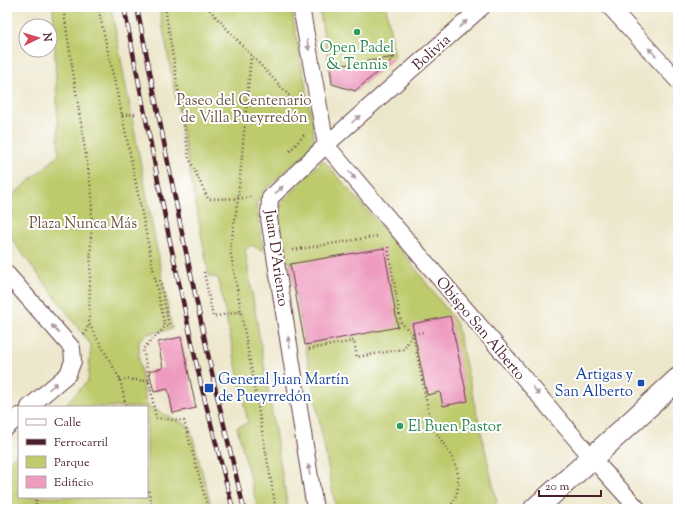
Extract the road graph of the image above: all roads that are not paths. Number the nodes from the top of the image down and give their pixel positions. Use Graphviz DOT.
graph roads {
  1 [pos="301,7"];
  2 [pos="482,7"];
  3 [pos="610,7"];
  4 [pos="678,81"];
  5 [pos="326,145"];
  6 [pos="7,274"];
  7 [pos="678,379"];
  8 [pos="30,406"];
  9 [pos="18,417"];
  10 [pos="7,427"];
  11 [pos="592,458"];
  12 [pos="315,509"];
  13 [pos="535,509"];
  14 [pos="638,509"];
  1 -- 5 [label="street, one-way"];
  5 -- 2 [label="street, Bolivia, one-way"];
  4 -- 3 [label="street, one-way"];
  5 -- 11 [label="street, Obispo San Alberto, one-way"];
  12 -- 5 [label="street, Juan D’Arienzo, one-way"];
  8 -- 6 [label="street, one-way"];
  7 -- 11 [label="street"];
  9 -- 10 [label="street"];
  11 -- 13 [label="street"];
  11 -- 14 [label="street, Obispo San Alberto"];
}
